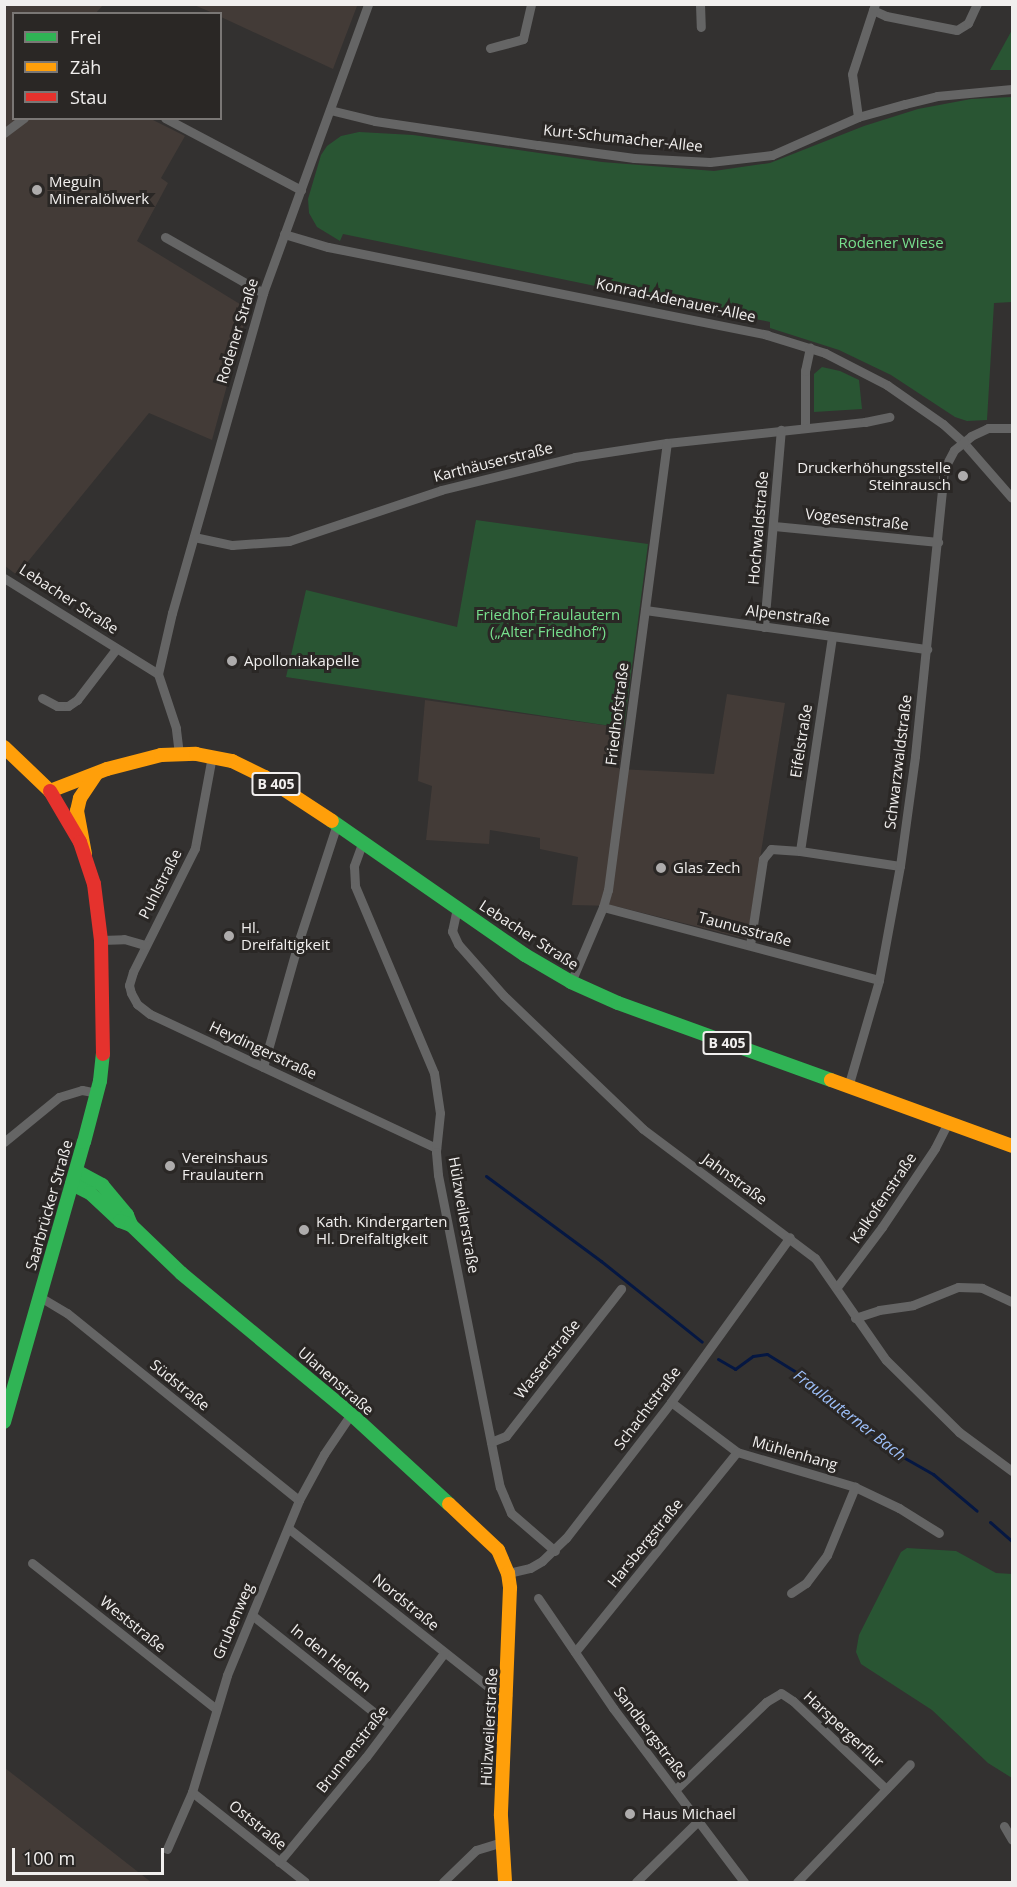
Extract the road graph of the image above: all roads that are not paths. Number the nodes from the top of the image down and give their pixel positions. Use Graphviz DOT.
graph roads {
  1 [pos="368,4"];
  2 [pos="531,4"];
  3 [pos="700,4"];
  4 [pos="976,4"];
  5 [pos="874,7"];
  6 [pos="701,27"];
  7 [pos="490,48"];
  8 [pos="1012,89"];
  9 [pos="330,110"];
  10 [pos="858,117"];
  11 [pos="21,120"];
  12 [pos="169,120"];
  13 [pos="4,133"];
  14 [pos="301,190"];
  15 [pos="284,234"];
  16 [pos="165,237"];
  17 [pos="263,293"];
  18 [pos="810,348"];
  19 [pos="889,417"];
  20 [pos="805,428"];
  21 [pos="1012,428"];
  22 [pos="781,430"];
  23 [pos="963,442"];
  24 [pos="667,443"];
  25 [pos="1012,498"];
  26 [pos="774,526"];
  27 [pos="194,537"];
  28 [pos="938,542"];
  29 [pos="4,578"];
  30 [pos="645,610"];
  31 [pos="764,627"];
  32 [pos="832,636"];
  33 [pos="116,649"];
  34 [pos="927,649"];
  35 [pos="158,674"];
  36 [pos="42,698"];
  37 [pos="4,747"];
  38 [pos="178,754"];
  39 [pos="212,756"];
  40 [pos="98,772"];
  41 [pos="50,791"];
  42 [pos="337,824"];
  43 [pos="363,841"];
  44 [pos="800,851"];
  45 [pos="85,854"];
  46 [pos="900,866"];
  47 [pos="603,907"];
  48 [pos="458,908"];
  49 [pos="101,940"];
  50 [pos="145,945"];
  51 [pos="750,945"];
  52 [pos="879,980"];
  53 [pos="571,982"];
  54 [pos="263,1067"];
  55 [pos="848,1087"];
  56 [pos="97,1093"];
  57 [pos="948,1123"];
  58 [pos="4,1142"];
  59 [pos="1012,1146"];
  60 [pos="436,1148"];
  61 [pos="74,1178"];
  62 [pos="790,1237"];
  63 [pos="837,1287"];
  64 [pos="621,1289"];
  65 [pos="40,1297"];
  66 [pos="1012,1302"];
  67 [pos="855,1318"];
  68 [pos="671,1402"];
  69 [pos="351,1414"];
  70 [pos="4,1422"];
  71 [pos="491,1442"];
  72 [pos="737,1452"];
  73 [pos="1012,1471"];
  74 [pos="855,1487"];
  75 [pos="299,1500"];
  76 [pos="288,1528"];
  77 [pos="939,1533"];
  78 [pos="555,1551"];
  79 [pos="32,1563"];
  80 [pos="508,1573"];
  81 [pos="791,1593"];
  82 [pos="538,1598"];
  83 [pos="252,1615"];
  84 [pos="575,1652"];
  85 [pos="444,1653"];
  86 [pos="507,1695"];
  87 [pos="216,1709"];
  88 [pos="390,1725"];
  89 [pos="910,1764"];
  90 [pos="886,1789"];
  91 [pos="675,1790"];
  92 [pos="192,1792"];
  93 [pos="699,1820"];
  94 [pos="1004,1826"];
  95 [pos="1012,1840"];
  96 [pos="502,1842"];
  97 [pos="167,1849"];
  98 [pos="279,1862"];
  99 [pos="305,1882"];
  100 [pos="443,1882"];
  101 [pos="505,1882"];
  102 [pos="636,1882"];
  103 [pos="744,1882"];
  104 [pos="797,1882"];
  1 -- 9 [label="street, Rodener Straße"];
  2 -- 7 [label="street"];
  3 -- 6 [label="street"];
  4 -- 5 [label="street"];
  5 -- 10 [label="street"];
  8 -- 10 [label="street, Kurt-Schumacher-Allee"];
  9 -- 10 [label="street, Kurt-Schumacher-Allee"];
  9 -- 14 [label="street, Rodener Straße"];
  11 -- 13 [label="street"];
  12 -- 14 [label="street"];
  14 -- 15 [label="street, Rodener Straße"];
  15 -- 17 [label="street, Rodener Straße"];
  15 -- 18 [label="street, Konrad-Adenauer-Allee"];
  16 -- 17 [label="street"];
  17 -- 27 [label="street, Rodener Straße"];
  18 -- 20 [label="street"];
  18 -- 23 [label="street, Konrad-Adenauer-Allee"];
  19 -- 20 [label="street, Karthäuserstraße"];
  20 -- 22 [label="street, Karthäuserstraße"];
  21 -- 23 [label="street"];
  22 -- 24 [label="street, Karthäuserstraße"];
  22 -- 26 [label="street, Hochwaldstraße"];
  23 -- 25 [label="street, Konrad-Adenauer-Allee"];
  23 -- 28 [label="street, Schwarzwaldstraße"];
  24 -- 27 [label="street, Karthäuserstraße"];
  24 -- 30 [label="street, Friedhofstraße"];
  26 -- 28 [label="street, Vogesenstraße"];
  26 -- 31 [label="street, Hochwaldstraße"];
  27 -- 35 [label="street, Rodener Straße"];
  28 -- 34 [label="street, Schwarzwaldstraße"];
  29 -- 33 [label="street, Lebacher Straße"];
  30 -- 31 [label="street, Alpenstraße"];
  30 -- 47 [label="street, Friedhofstraße"];
  31 -- 32 [label="street, Alpenstraße"];
  32 -- 34 [label="street, Alpenstraße"];
  32 -- 44 [label="street, Eifelstraße"];
  33 -- 35 [label="street, Lebacher Straße"];
  33 -- 36 [label="street, Lebacher Straße"];
  34 -- 46 [label="street, Schwarzwaldstraße"];
  35 -- 38 [label="street"];
  37 -- 41 [label="street"];
  38 -- 39 [label="street, Lebacher Straße / B 405"];
  38 -- 40 [label="street, B 405"];
  39 -- 42 [label="street, Lebacher Straße / B 405"];
  39 -- 50 [label="street, Puhlstraße"];
  40 -- 41 [label="street, B 405"];
  40 -- 45 [label="street"];
  41 -- 45 [label="street"];
  42 -- 43 [label="street, Lebacher Straße / B 405"];
  42 -- 54 [label="street"];
  43 -- 48 [label="street, Lebacher Straße / B 405"];
  43 -- 60 [label="street, Hülzweilerstraße"];
  44 -- 46 [label="street"];
  44 -- 51 [label="street"];
  45 -- 49 [label="street, Saarbrücker Straße"];
  46 -- 52 [label="street, Schwarzwaldstraße"];
  47 -- 51 [label="street, Taunusstraße"];
  47 -- 53 [label="street, Friedhofstraße"];
  48 -- 53 [label="street, Lebacher Straße / B 405"];
  48 -- 62 [label="street, Jahnstraße"];
  49 -- 50 [label="street"];
  49 -- 56 [label="street, Saarbrücker Straße"];
  50 -- 54 [label="street, Heydingerstraße"];
  51 -- 52 [label="street, Taunusstraße"];
  52 -- 55 [label="street, Schwarzwaldstraße"];
  53 -- 55 [label="street, Lebacher Straße / B 405"];
  54 -- 60 [label="street, Heydingerstraße"];
  55 -- 57 [label="street, Lebacher Straße / B 405"];
  56 -- 58 [label="street"];
  56 -- 61 [label="street, Saarbrücker Straße"];
  57 -- 59 [label="street, Lebacher Straße / B 405"];
  57 -- 63 [label="street, Kalkofenstraße"];
  60 -- 71 [label="street, Hülzweilerstraße"];
  61 -- 65 [label="street, Saarbrücker Straße"];
  61 -- 69 [label="street, Ulanenstraße"];
  62 -- 63 [label="street, Jahnstraße"];
  62 -- 68 [label="street, Schachtstraße"];
  63 -- 67 [label="street, Jahnstraße"];
  64 -- 71 [label="street, Wasserstraße"];
  65 -- 70 [label="street, Saarbrücker Straße"];
  65 -- 75 [label="street, Südstraße"];
  66 -- 67 [label="street"];
  67 -- 73 [label="street, Jahnstraße"];
  68 -- 72 [label="street, Mühlenhang"];
  68 -- 78 [label="street, Schachtstraße"];
  69 -- 75 [label="street, Grubenweg"];
  69 -- 80 [label="street, Ulanenstraße"];
  71 -- 78 [label="street, Hülzweilerstraße"];
  72 -- 74 [label="street, Mühlenhang"];
  72 -- 84 [label="street, Harsbergstraße"];
  74 -- 77 [label="street, Mühlenhang"];
  74 -- 81 [label="street"];
  75 -- 76 [label="street, Grubenweg"];
  76 -- 83 [label="street, Grubenweg"];
  76 -- 85 [label="street, Nordstraße"];
  78 -- 80 [label="street, Schachtstraße"];
  79 -- 87 [label="street, Weststraße"];
  80 -- 86 [label="street, Hülzweilerstraße"];
  82 -- 84 [label="street, Sandbergstraße"];
  83 -- 87 [label="street, Grubenweg"];
  83 -- 88 [label="street, In den Helden"];
  84 -- 91 [label="street, Sandbergstraße"];
  85 -- 86 [label="street, Nordstraße"];
  85 -- 88 [label="street, Brunnenstraße"];
  86 -- 96 [label="street, Hülzweilerstraße"];
  87 -- 92 [label="street, Grubenweg"];
  88 -- 98 [label="street, Brunnenstraße"];
  89 -- 90 [label="street, Harspergerflur"];
  90 -- 91 [label="street, Harspergerflur"];
  90 -- 104 [label="street, Harspergerflur"];
  91 -- 93 [label="street, Sandbergstraße"];
  92 -- 97 [label="street, Grubenweg"];
  92 -- 98 [label="street, Oststraße"];
  93 -- 102 [label="street"];
  93 -- 103 [label="street, Sandbergstraße"];
  94 -- 95 [label="street"];
  96 -- 100 [label="street"];
  96 -- 101 [label="street, Hülzweilerstraße"];
  98 -- 99 [label="street, Oststraße"];
}
